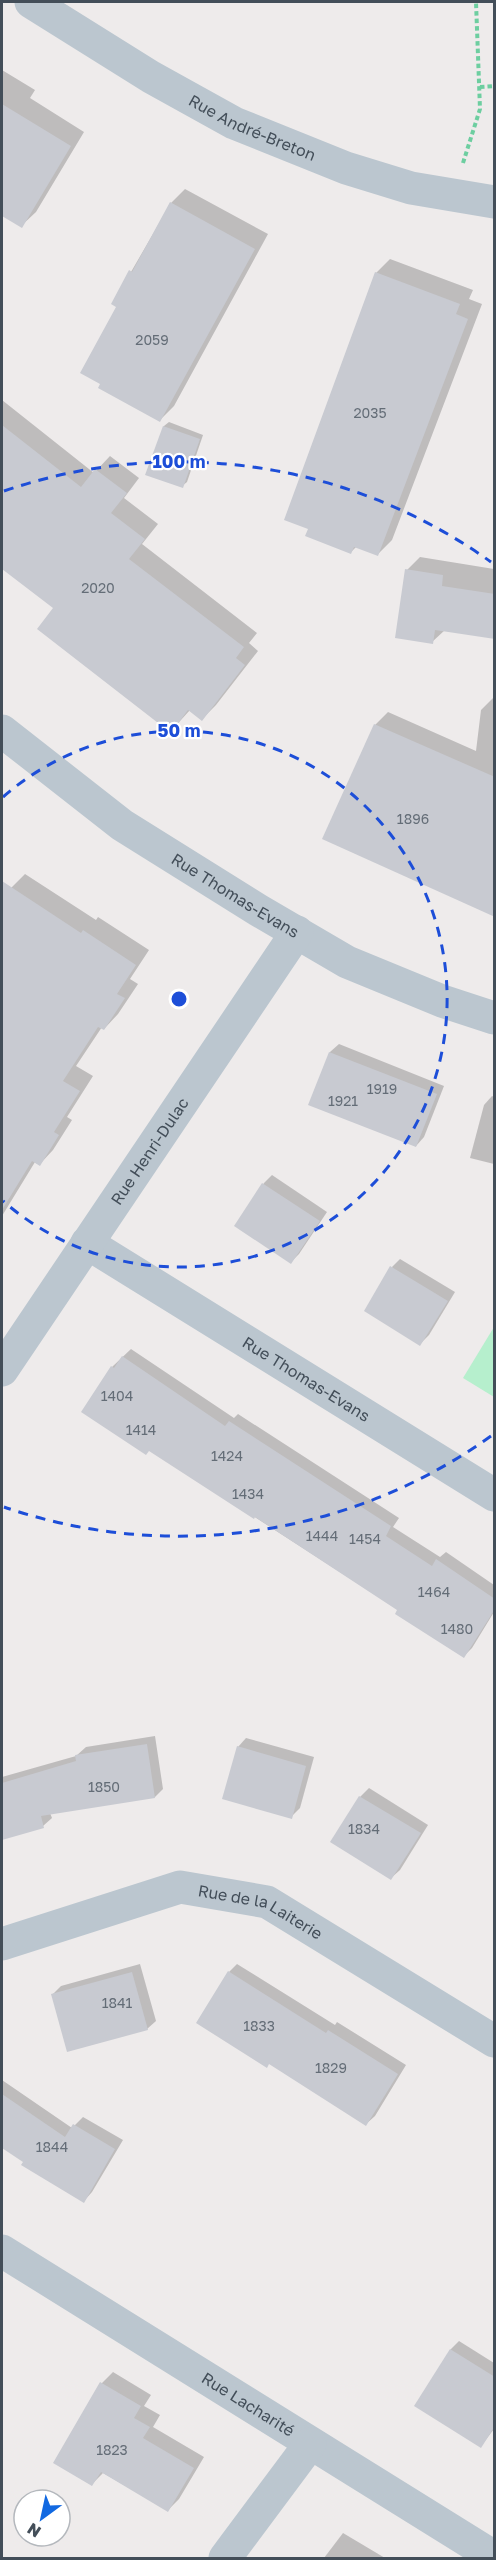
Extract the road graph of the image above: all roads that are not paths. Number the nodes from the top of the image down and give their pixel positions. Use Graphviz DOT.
graph roads {
  1 [pos="31,2"];
  2 [pos="495,202"];
  3 [pos="5,743"];
  4 [pos="297,932"];
  5 [pos="495,1018"];
  6 [pos="87,1243"];
  7 [pos="2,1370"];
  8 [pos="495,1495"];
  9 [pos="2,1944"];
  10 [pos="495,2041"];
  11 [pos="2,2251"];
  12 [pos="310,2444"];
  13 [pos="495,2557"];
  14 [pos="225,2559"];
  1 -- 2 [label="street, Rue André-Breton"];
  3 -- 4 [label="street, Rue Thomas-Evans"];
  4 -- 5 [label="street, Rue Thomas-Evans"];
  4 -- 6 [label="street, Rue Henri-Dulac"];
  6 -- 7 [label="street, Rue Henri-Dulac"];
  6 -- 8 [label="street, Rue Thomas-Evans"];
  9 -- 10 [label="street, Rue de la Laiterie"];
  11 -- 12 [label="street, Rue Lacharité"];
  12 -- 13 [label="street, Rue Lacharité"];
  12 -- 14 [label="street"];
}
